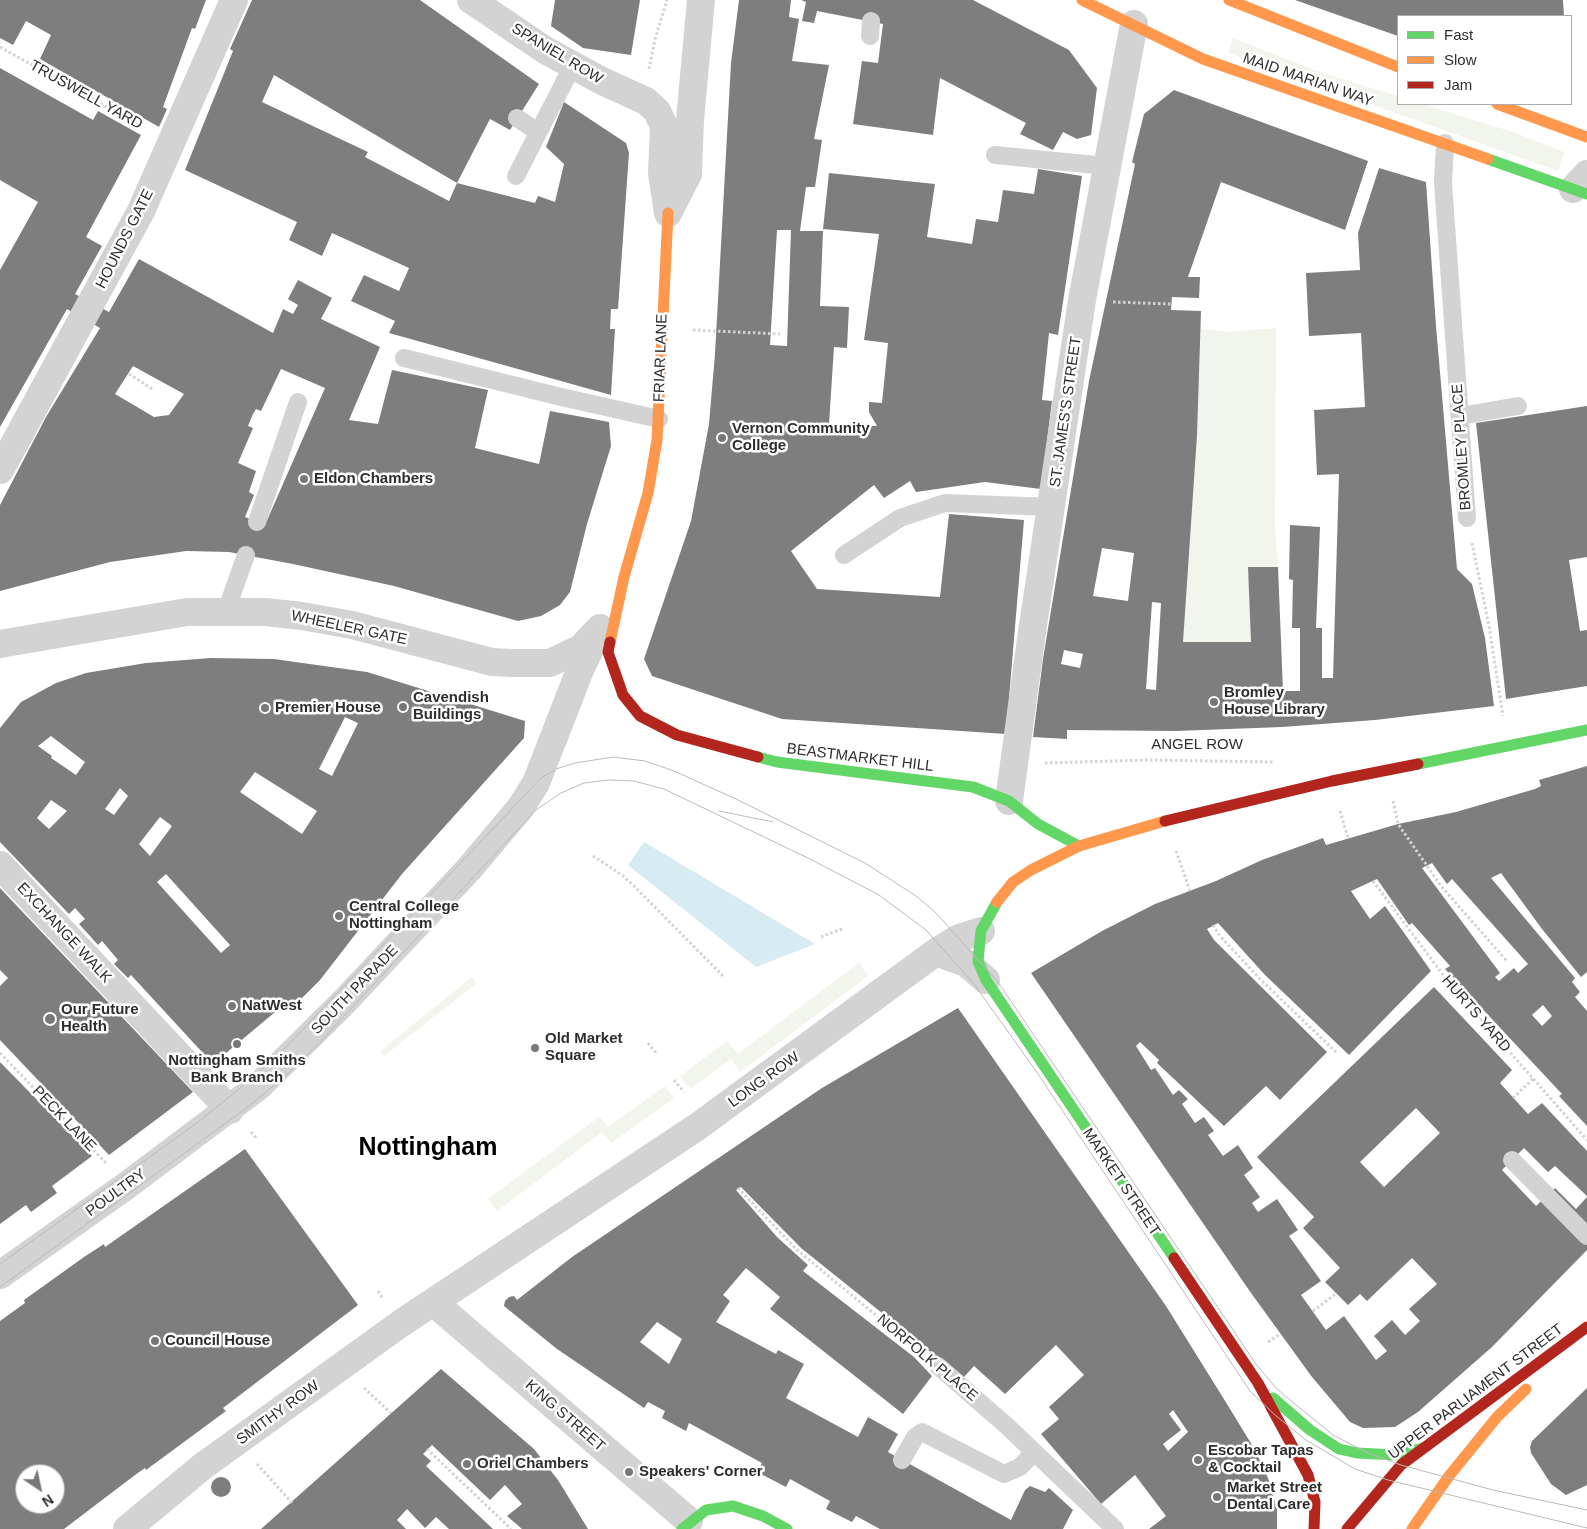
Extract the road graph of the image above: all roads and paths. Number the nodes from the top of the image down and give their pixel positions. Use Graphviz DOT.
graph roads {
  1 [pos="234,0"];
  2 [pos="471,0"];
  3 [pos="667,0"];
  4 [pos="701,0"];
  5 [pos="1082,0"];
  6 [pos="1229,0"];
  7 [pos="1134,24"];
  8 [pos="0,48"];
  9 [pos="573,65"];
  10 [pos="1397,67"];
  11 [pos="695,80"];
  12 [pos="646,101"];
  13 [pos="1500,105"];
  14 [pos="517,118"];
  15 [pos="538,132"];
  16 [pos="1587,138"];
  17 [pos="171,143"];
  18 [pos="1445,143"];
  19 [pos="995,155"];
  20 [pos="1106,166"];
  21 [pos="516,176"];
  22 [pos="1582,185"];
  23 [pos="668,213"];
  24 [pos="1082,300"];
  25 [pos="1171,304"];
  26 [pos="662,328"];
  27 [pos="780,334"];
  28 [pos="404,358"];
  29 [pos="129,374"];
  30 [pos="154,390"];
  31 [pos="298,402"];
  32 [pos="1518,406"];
  33 [pos="1460,416"];
  34 [pos="659,419"];
  35 [pos="2,466"];
  36 [pos="1052,507"];
  37 [pos="1467,518"];
  38 [pos="257,522"];
  39 [pos="246,555"];
  40 [pos="844,556"];
  41 [pos="624,577"];
  42 [pos="226,611"];
  43 [pos="600,628"];
  44 [pos="0,644"];
  45 [pos="634,709"];
  46 [pos="1587,730"];
  47 [pos="1508,747"];
  48 [pos="1278,762"];
  49 [pos="1014,764"];
  50 [pos="1386,770"];
  51 [pos="1009,801"];
  52 [pos="1165,821"];
  53 [pos="1078,846"];
  54 [pos="592,856"];
  55 [pos="0,865"];
  56 [pos="1373,881"];
  57 [pos="1190,891"];
  58 [pos="1213,925"];
  59 [pos="842,929"];
  60 [pos="981,931"];
  61 [pos="821,937"];
  62 [pos="936,952"];
  63 [pos="1506,960"];
  64 [pos="723,976"];
  65 [pos="986,980"];
  66 [pos="648,1043"];
  67 [pos="1336,1052"];
  68 [pos="0,1053"];
  69 [pos="657,1054"];
  70 [pos="1534,1079"];
  71 [pos="674,1080"];
  72 [pos="684,1092"];
  73 [pos="1514,1098"];
  74 [pos="230,1110"];
  75 [pos="1587,1140"];
  76 [pos="1512,1160"];
  77 [pos="126,1186"];
  78 [pos="738,1188"];
  79 [pos="1587,1236"];
  80 [pos="0,1275"];
  81 [pos="1336,1293"];
  82 [pos="434,1303"];
  83 [pos="1313,1311"];
  84 [pos="1587,1328"];
  85 [pos="938,1366"];
  86 [pos="1258,1383"];
  87 [pos="237,1442"];
  88 [pos="1423,1448"];
  89 [pos="427,1449"];
  90 [pos="1034,1452"];
  91 [pos="902,1460"];
  92 [pos="292,1503"];
  93 [pos="685,1525"];
  94 [pos="127,1529"];
  95 [pos="511,1529"];
  96 [pos="787,1529"];
  97 [pos="1115,1529"];
  98 [pos="1314,1529"];
  99 [pos="1346,1529"];
  100 [pos="1412,1529"];
  1 -- 17 [label="street, HOUNDS GATE"];
  2 -- 9 [label="street, SPANIEL ROW"];
  3 -- 12 [label="path"];
  4 -- 11 [label="street, FRIAR LANE"];
  5 -- 7 [label="street, MAID MARIAN WAY"];
  6 -- 10 [label="street"];
  7 -- 18 [label="street, MAID MARIAN WAY"];
  7 -- 20 [label="street, ST. JAMES'S STREET"];
  8 -- 17 [label="path, TRUSWELL YARD"];
  9 -- 12 [label="street, SPANIEL ROW"];
  9 -- 15 [label="lane"];
  11 -- 12 [label="street, SPANIEL ROW"];
  11 -- 23 [label="street, FRIAR LANE"];
  12 -- 23 [label="street, SPANIEL ROW"];
  13 -- 16 [label="street"];
  14 -- 15 [label="lane"];
  15 -- 21 [label="lane"];
  17 -- 35 [label="street, HOUNDS GATE"];
  18 -- 22 [label="street, MAID MARIAN WAY"];
  18 -- 33 [label="lane, BROMLEY PLACE"];
  19 -- 20 [label="lane"];
  20 -- 24 [label="street, ST. JAMES'S STREET"];
  23 -- 26 [label="street, FRIAR LANE"];
  24 -- 25 [label="path"];
  24 -- 36 [label="street, ST. JAMES'S STREET"];
  26 -- 27 [label="path"];
  26 -- 34 [label="street, FRIAR LANE"];
  28 -- 34 [label="lane"];
  29 -- 30 [label="path"];
  31 -- 38 [label="lane"];
  32 -- 33 [label="lane"];
  33 -- 37 [label="lane, BROMLEY PLACE"];
  34 -- 41 [label="street, FRIAR LANE"];
  36 -- 40 [label="lane"];
  36 -- 49 [label="street, ST. JAMES'S STREET"];
  37 -- 47 [label="path, BROMLEY PLACE"];
  39 -- 42 [label="lane"];
  41 -- 43 [label="street, WHEELER GATE"];
  41 -- 45 [label="street, FRIAR LANE"];
  42 -- 43 [label="street, WHEELER GATE"];
  42 -- 44 [label="street, WHEELER GATE"];
  43 -- 74 [label="street, SOUTH PARADE"];
  45 -- 51 [label="street, BEASTMARKET HILL"];
  46 -- 47 [label="street"];
  47 -- 50 [label="street"];
  48 -- 49 [label="path, ANGEL ROW"];
  49 -- 51 [label="street, ST. JAMES'S STREET"];
  50 -- 52 [label="street"];
  50 -- 63 [label="path"];
  51 -- 53 [label="street, BEASTMARKET HILL"];
  52 -- 53 [label="street"];
  52 -- 57 [label="path"];
  53 -- 60 [label="street"];
  54 -- 64 [label="path"];
  55 -- 74 [label="street, EXCHANGE WALK"];
  56 -- 70 [label="path, HURTS YARD"];
  58 -- 67 [label="path"];
  59 -- 61 [label="path"];
  60 -- 62 [label="street, LONG ROW"];
  60 -- 65 [label="street, MARKET STREET"];
  62 -- 65 [label="street, MARKET STREET"];
  62 -- 82 [label="street, LONG ROW"];
  65 -- 86 [label="street, MARKET STREET"];
  66 -- 69 [label="path"];
  68 -- 77 [label="path, PECK LANE"];
  70 -- 73 [label="path"];
  70 -- 75 [label="path, HURTS YARD"];
  71 -- 72 [label="path"];
  74 -- 77 [label="street, POULTRY"];
  76 -- 79 [label="lane"];
  77 -- 80 [label="street, POULTRY"];
  78 -- 85 [label="path, NORFOLK PLACE"];
  81 -- 83 [label="path"];
  82 -- 87 [label="street, SMITHY ROW"];
  82 -- 93 [label="street, KING STREET"];
  84 -- 88 [label="street, UPPER PARLIAMENT STREET"];
  84 -- 100 [label="street"];
  85 -- 90 [label="lane, NORFOLK PLACE"];
  86 -- 88 [label="street, MARKET STREET"];
  86 -- 98 [label="street, MARKET STREET"];
  87 -- 92 [label="path"];
  87 -- 94 [label="street, SMITHY ROW"];
  88 -- 99 [label="street, UPPER PARLIAMENT STREET"];
  89 -- 95 [label="path"];
  90 -- 91 [label="lane"];
  90 -- 97 [label="lane, NORFOLK PLACE"];
  93 -- 96 [label="street"];
}
